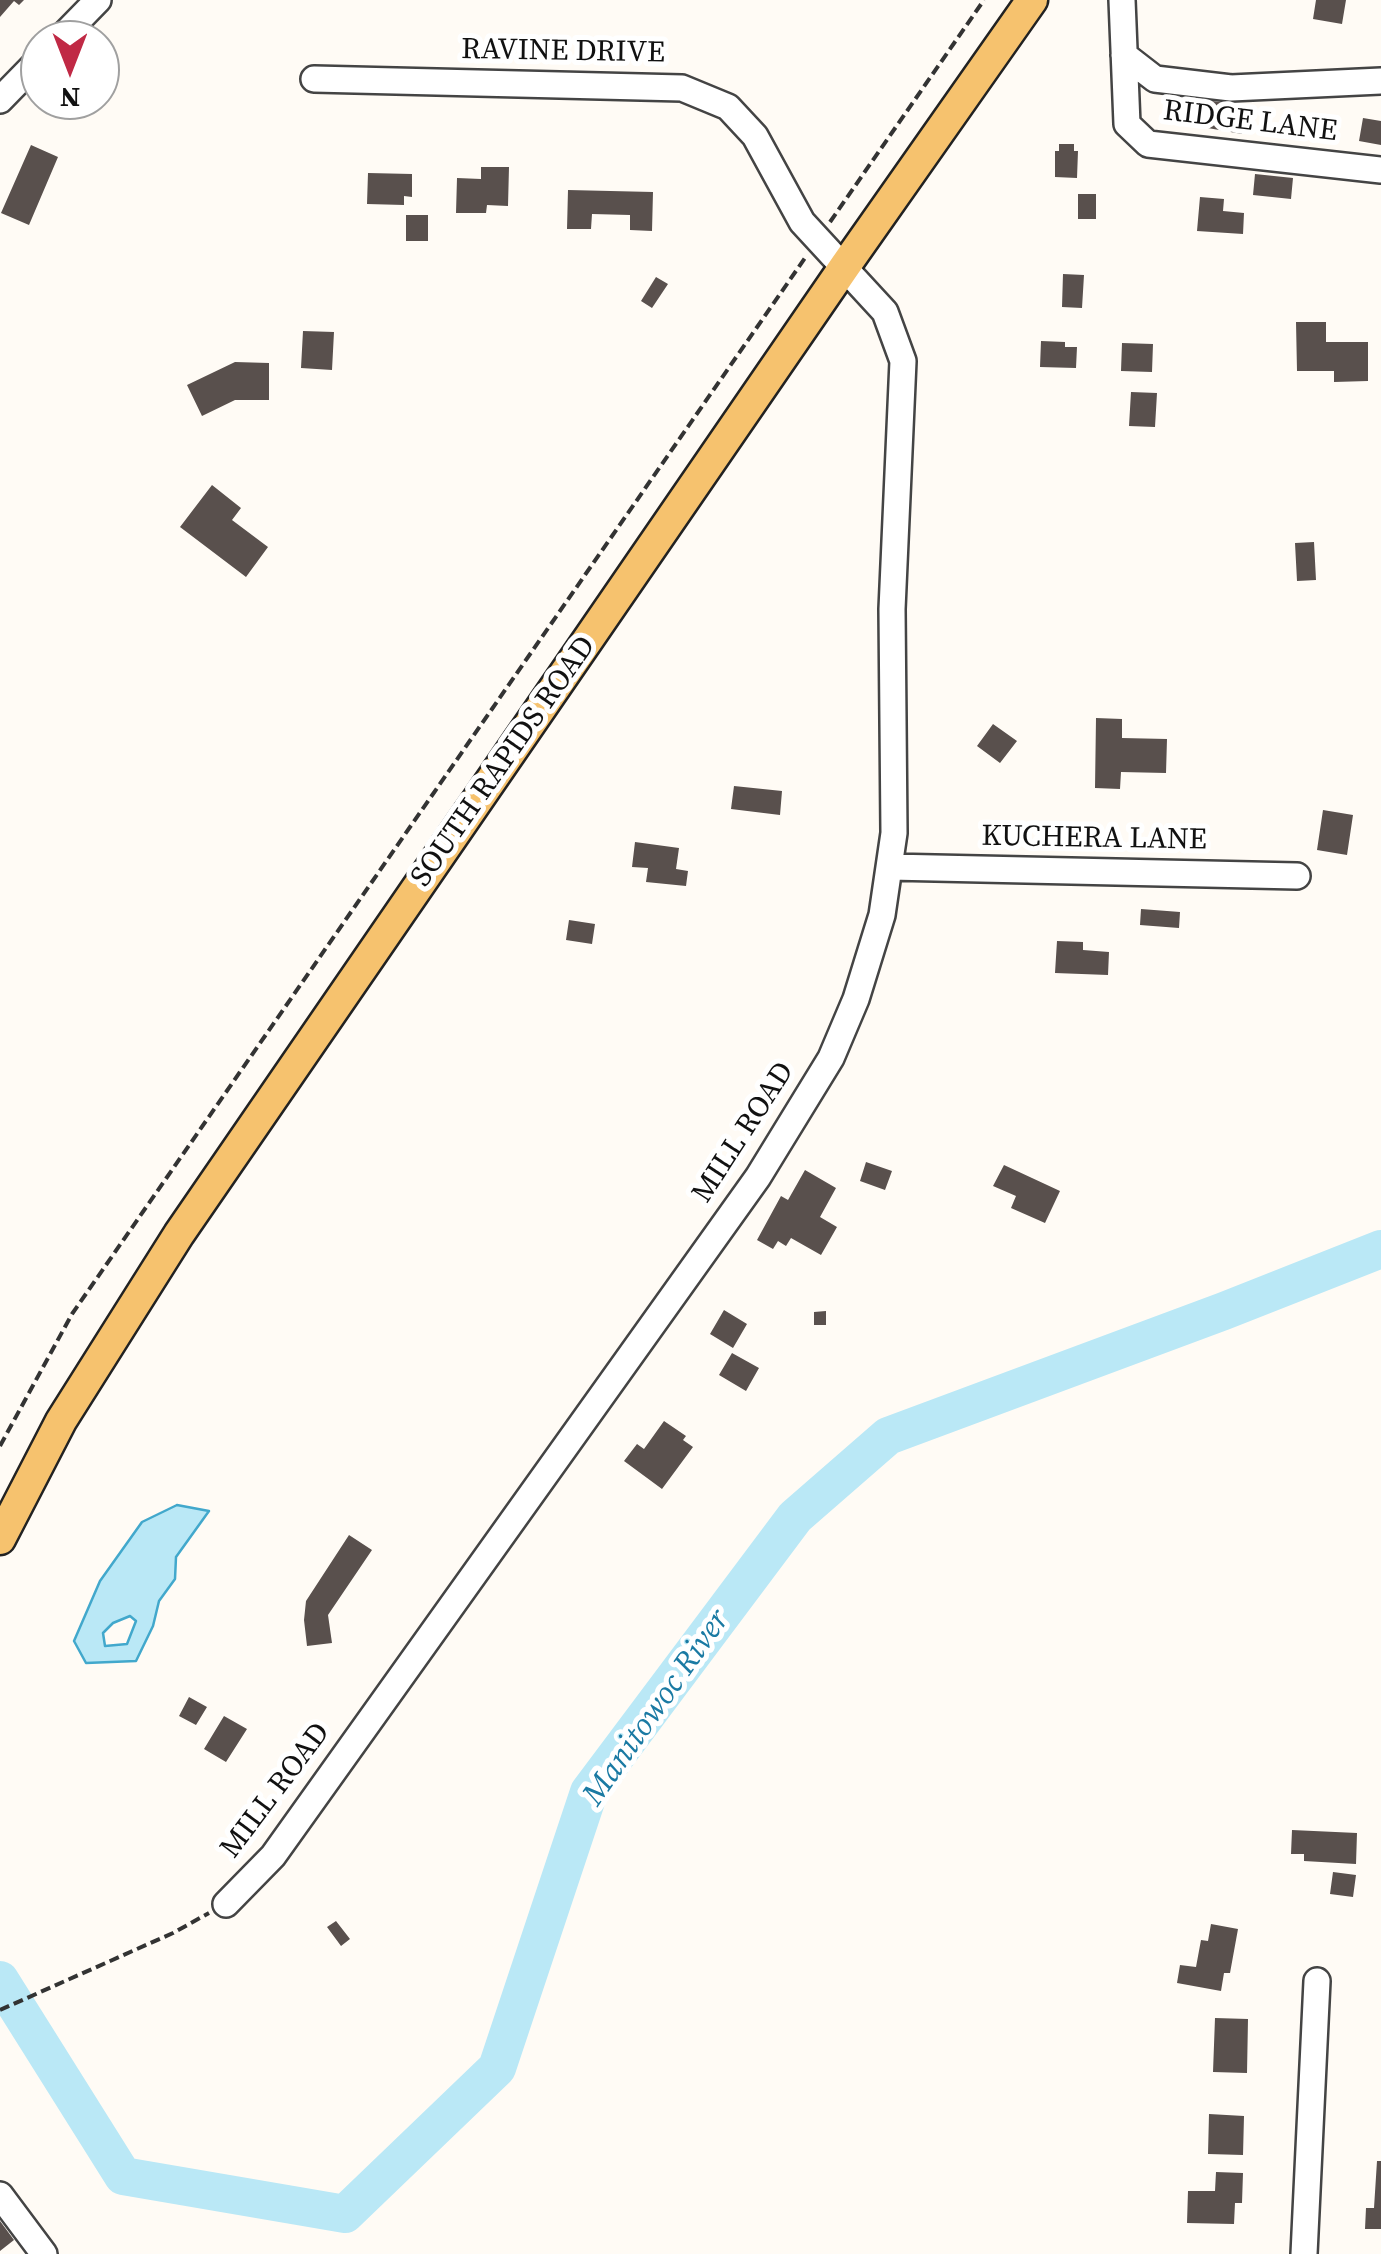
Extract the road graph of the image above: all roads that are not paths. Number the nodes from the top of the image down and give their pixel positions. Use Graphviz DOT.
graph roads {
  1 [pos="98,0"];
  2 [pos="1032,0"];
  3 [pos="1122,0"];
  4 [pos="78,20"];
  5 [pos="1124,55"];
  6 [pos="20,80"];
  7 [pos="314,80"];
  8 [pos="1381,81"];
  9 [pos="0,100"];
  10 [pos="1381,170"];
  11 [pos="845,266"];
  12 [pos="890,867"];
  13 [pos="1297,876"];
  14 [pos="0,1540"];
  15 [pos="226,1904"];
  16 [pos="1317,1981"];
  17 [pos="0,2196"];
  18 [pos="44,2254"];
  19 [pos="1304,2254"];
  1 -- 4 [label="street"];
  2 -- 11 [label="main road, SOUTH RAPIDS ROAD"];
  3 -- 5 [label="street, RIDGE LANE"];
  5 -- 8 [label="street, RIDGE LANE"];
  5 -- 10 [label="street, RIDGE LANE"];
  6 -- 9 [label="street"];
  7 -- 11 [label="street, RAVINE DRIVE"];
  11 -- 12 [label="street, MILL ROAD"];
  11 -- 14 [label="main road, SOUTH RAPIDS ROAD"];
  12 -- 13 [label="street, KUCHERA LANE"];
  12 -- 15 [label="street, MILL ROAD"];
  16 -- 19 [label="street"];
  17 -- 18 [label="street"];
}
